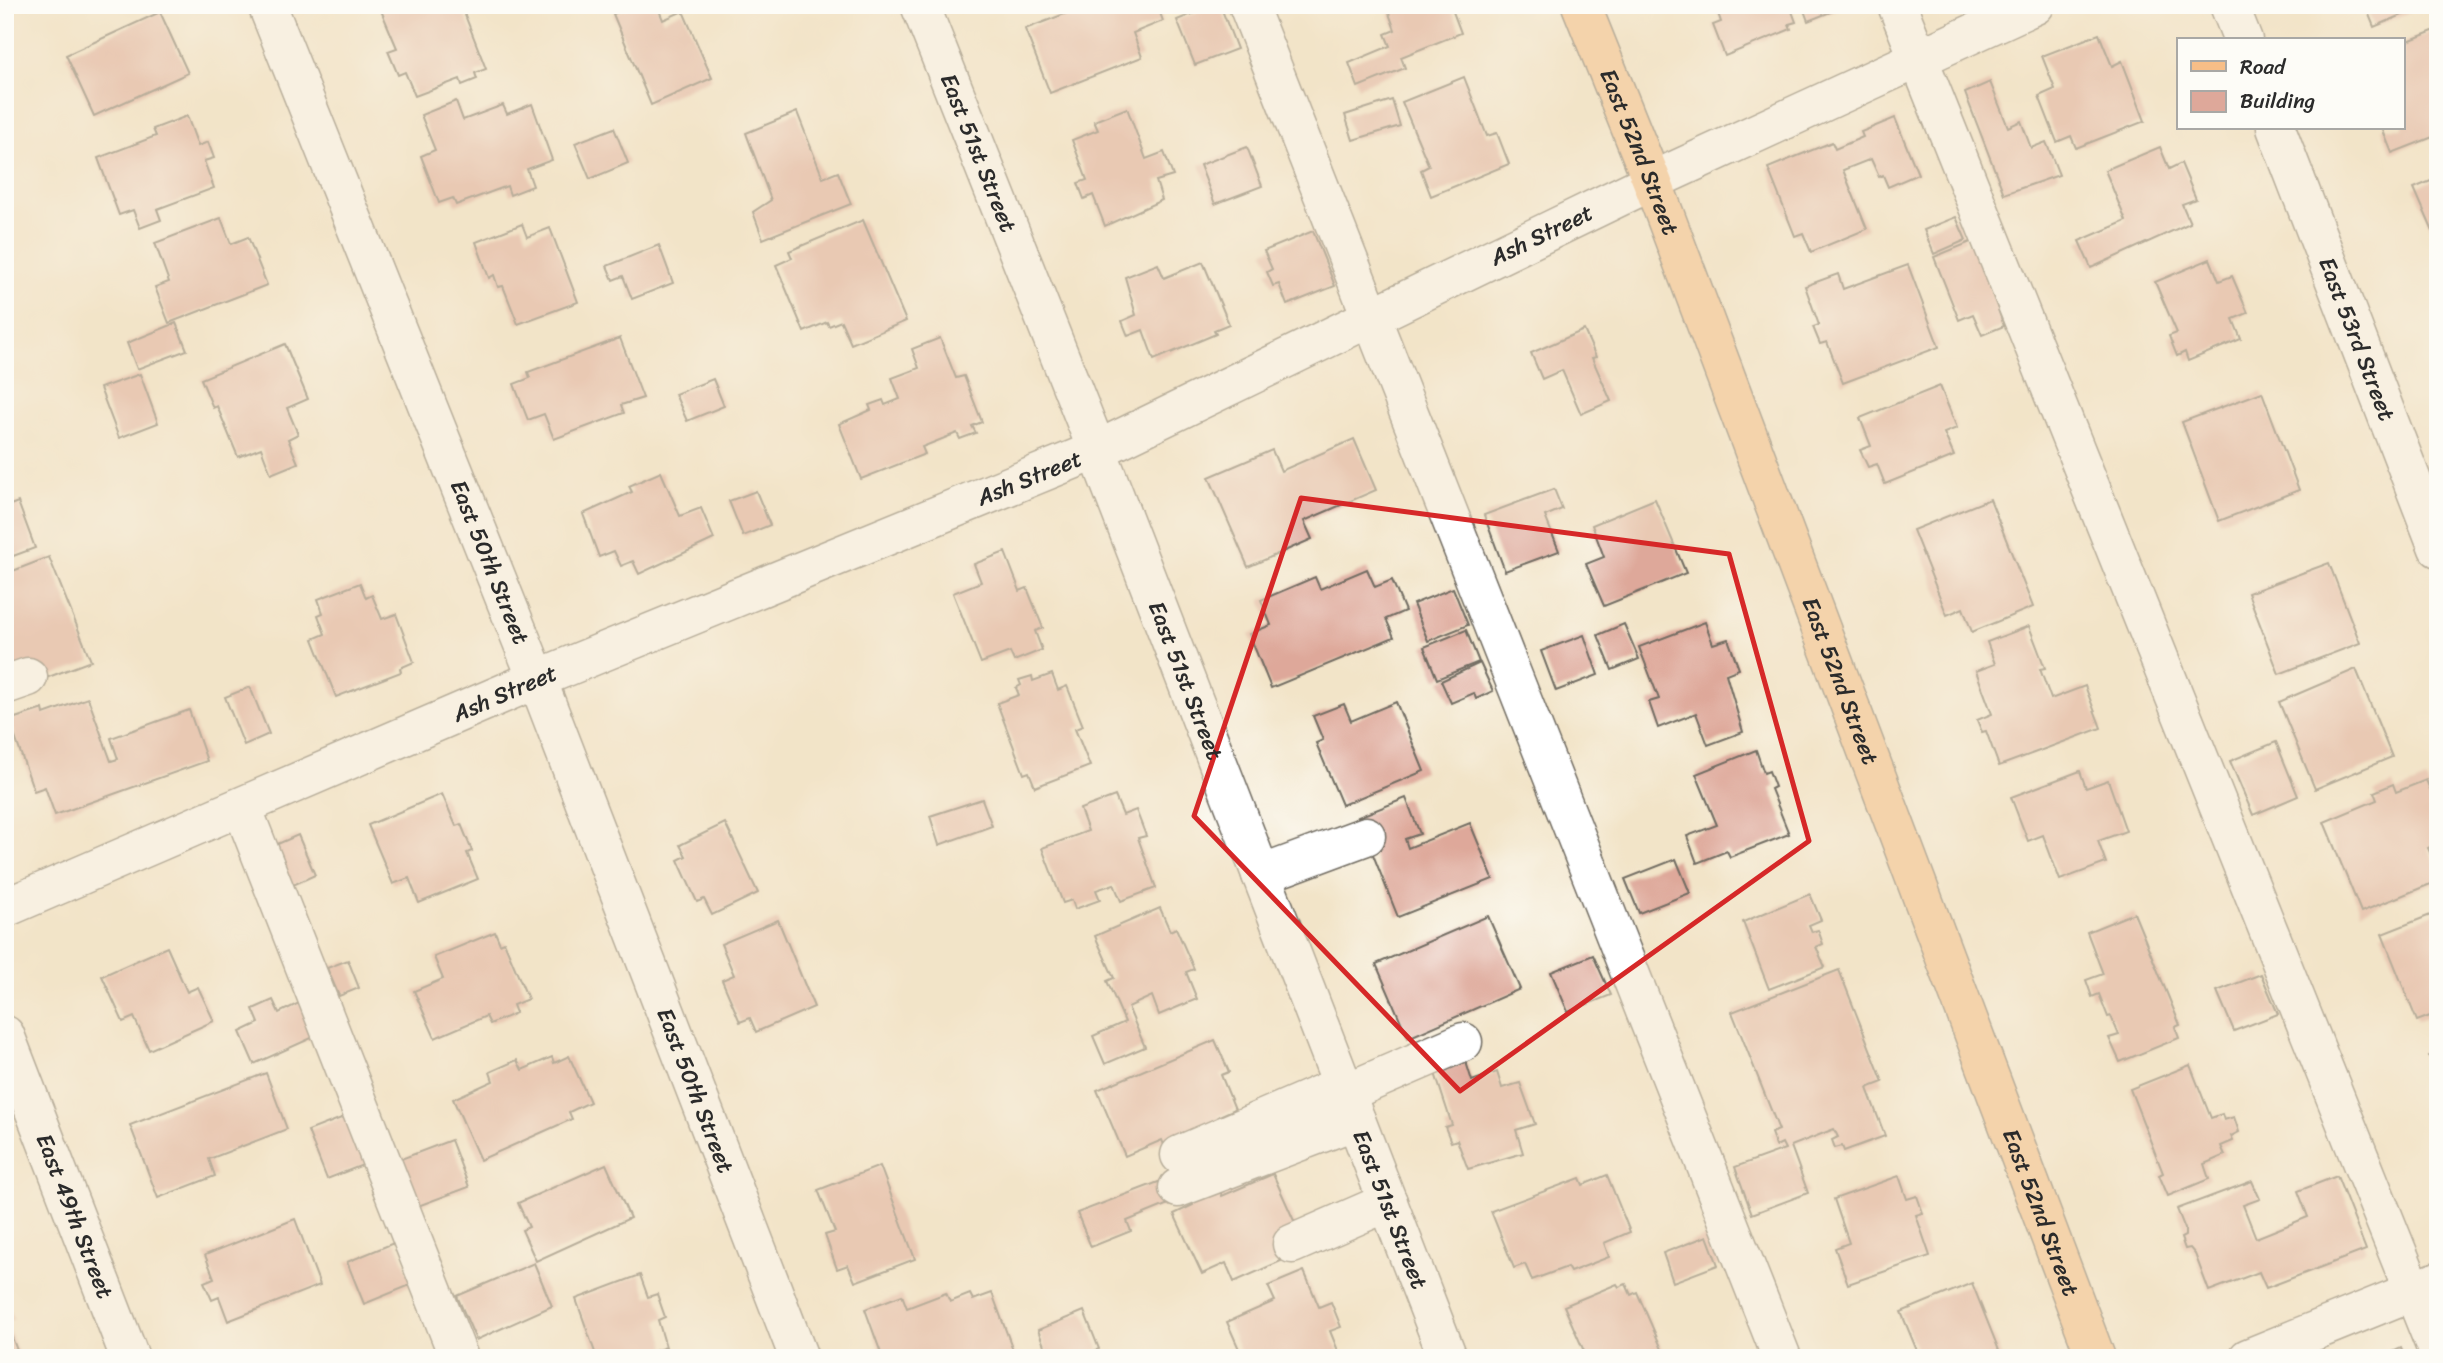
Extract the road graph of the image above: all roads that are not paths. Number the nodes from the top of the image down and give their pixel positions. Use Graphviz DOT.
graph roads {
  1 [pos="267,5"];
  2 [pos="920,5"];
  3 [pos="1248,5"];
  4 [pos="1581,5"];
  5 [pos="1897,5"];
  6 [pos="2035,5"];
  7 [pos="2229,5"];
  8 [pos="2242,38"];
  9 [pos="1918,59"];
  10 [pos="2277,130"];
  11 [pos="1652,181"];
  12 [pos="1370,318"];
  13 [pos="1097,450"];
  14 [pos="2438,548"];
  15 [pos="537,680"];
  16 [pos="242,807"];
  17 [pos="1366,836"];
  18 [pos="1261,875"];
  19 [pos="5,908"];
  20 [pos="5,1035"];
  21 [pos="1463,1042"];
  22 [pos="1348,1099"];
  23 [pos="1179,1171"];
  24 [pos="1388,1202"];
  25 [pos="1292,1244"];
  26 [pos="2426,1286"];
  27 [pos="2438,1353"];
  28 [pos="130,1358"];
  29 [pos="459,1358"];
  30 [pos="799,1358"];
  31 [pos="1448,1358"];
  32 [pos="1782,1358"];
  33 [pos="2096,1358"];
  34 [pos="2248,1358"];
  1 -- 15 [label="street, East 50th Street"];
  2 -- 13 [label="street, East 51st Street"];
  3 -- 12 [label="street"];
  4 -- 11 [label="main road, East 52nd Street"];
  5 -- 9 [label="street"];
  6 -- 9 [label="street, Ash Street"];
  7 -- 8 [label="street"];
  9 -- 11 [label="street, Ash Street"];
  9 -- 26 [label="street"];
  10 -- 14 [label="street, East 53rd Street"];
  11 -- 12 [label="street, Ash Street"];
  11 -- 33 [label="main road, East 52nd Street"];
  12 -- 13 [label="street, Ash Street"];
  12 -- 32 [label="street"];
  13 -- 15 [label="street, Ash Street"];
  13 -- 18 [label="street, East 51st Street"];
  15 -- 16 [label="street, Ash Street"];
  15 -- 30 [label="street, East 50th Street"];
  16 -- 19 [label="street, Ash Street"];
  16 -- 29 [label="street"];
  17 -- 18 [label="street"];
  18 -- 22 [label="street, East 51st Street"];
  20 -- 28 [label="street, East 49th Street"];
  21 -- 22 [label="street"];
  22 -- 23 [label="street"];
  22 -- 24 [label="street, East 51st Street"];
  24 -- 25 [label="street"];
  24 -- 31 [label="street, East 51st Street"];
  26 -- 27 [label="street"];
  26 -- 34 [label="street"];
}
